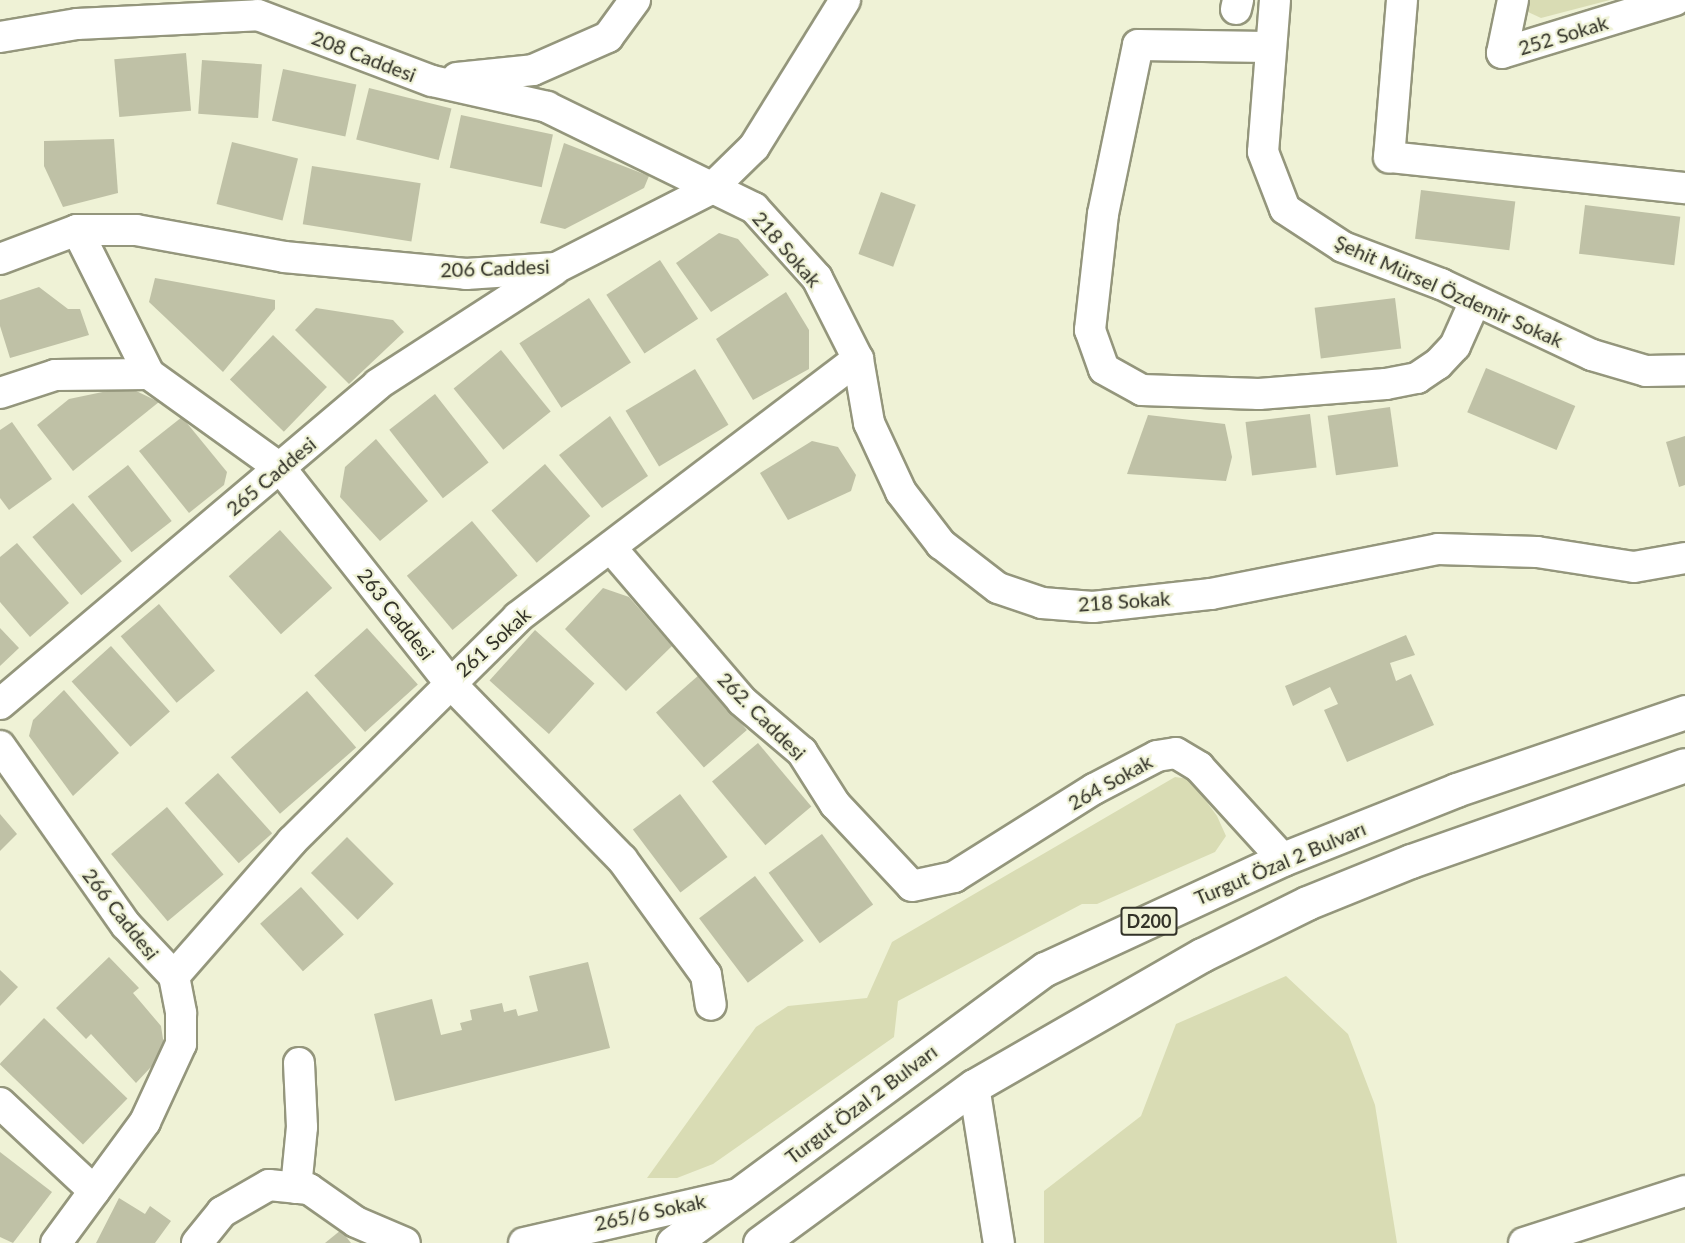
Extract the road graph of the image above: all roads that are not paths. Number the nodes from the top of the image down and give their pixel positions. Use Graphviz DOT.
graph roads {
  1 [pos="635,0"];
  2 [pos="845,0"];
  3 [pos="1275,0"];
  4 [pos="1402,0"];
  5 [pos="1513,0"];
  6 [pos="1675,0"];
  7 [pos="0,37"];
  8 [pos="1268,47"];
  9 [pos="432,81"];
  10 [pos="1685,188"];
  11 [pos="711,189"];
  12 [pos="77,230"];
  13 [pos="0,259"];
  14 [pos="556,268"];
  15 [pos="1475,301"];
  16 [pos="858,359"];
  17 [pos="1685,370"];
  18 [pos="149,374"];
  19 [pos="0,393"];
  20 [pos="282,469"];
  21 [pos="610,548"];
  22 [pos="1685,558"];
  23 [pos="449,682"];
  24 [pos="0,704"];
  25 [pos="1685,712"];
  26 [pos="0,746"];
  27 [pos="1685,765"];
  28 [pos="1283,859"];
  29 [pos="912,886"];
  30 [pos="174,976"];
  31 [pos="711,1005"];
  32 [pos="299,1063"];
  33 [pos="974,1086"];
  34 [pos="0,1102"];
  35 [pos="296,1188"];
  36 [pos="94,1191"];
  37 [pos="1685,1191"];
  38 [pos="742,1193"];
  39 [pos="606,1233"];
  40 [pos="56,1243"];
  41 [pos="196,1243"];
  42 [pos="405,1243"];
  43 [pos="524,1243"];
  44 [pos="673,1243"];
  45 [pos="760,1243"];
  46 [pos="999,1243"];
  47 [pos="1524,1243"];
  1 -- 9 [label="street"];
  2 -- 11 [label="street, 206 Caddesi"];
  3 -- 8 [label="street, Şehit Mürsel Özdemir Sokak"];
  4 -- 10 [label="street"];
  5 -- 6 [label="street, 252 Sokak"];
  7 -- 9 [label="street, 208 Caddesi"];
  8 -- 15 [label="street, Şehit Mürsel Özdemir Sokak"];
  8 -- 15 [label="street"];
  9 -- 11 [label="street, 208 Caddesi"];
  11 -- 14 [label="street, 206 Caddesi"];
  11 -- 16 [label="street, 218 Sokak"];
  12 -- 13 [label="street, 206 Caddesi"];
  12 -- 14 [label="street, 206 Caddesi"];
  12 -- 18 [label="street, 263 Caddesi"];
  14 -- 20 [label="street, 265 Caddesi"];
  15 -- 17 [label="street, Şehit Mürsel Özdemir Sokak"];
  16 -- 21 [label="street, 261 Sokak"];
  16 -- 22 [label="street, 218 Sokak"];
  18 -- 19 [label="street"];
  18 -- 20 [label="street, 263 Caddesi"];
  20 -- 23 [label="street, 263 Caddesi"];
  20 -- 24 [label="street, 265 Caddesi"];
  21 -- 23 [label="street, 261 Sokak"];
  21 -- 29 [label="street, 262. Caddesi"];
  23 -- 30 [label="street, 261 Sokak"];
  23 -- 31 [label="street, 263 Caddesi"];
  25 -- 28 [label="highway, Turgut Özal 2 Bulvarı / D200"];
  26 -- 30 [label="street, 266 Caddesi"];
  27 -- 33 [label="highway, D200"];
  28 -- 29 [label="street, 264 Sokak"];
  28 -- 38 [label="highway, Turgut Özal 2 Bulvarı / D200"];
  30 -- 36 [label="street, 266 Caddesi"];
  32 -- 35 [label="street"];
  33 -- 45 [label="highway, D200"];
  33 -- 46 [label="street"];
  34 -- 36 [label="street"];
  35 -- 41 [label="street"];
  35 -- 42 [label="street"];
  36 -- 40 [label="street, 266 Caddesi"];
  37 -- 47 [label="street"];
  38 -- 39 [label="street, 265/6 Sokak"];
  38 -- 44 [label="highway, Turgut Özal 2 Bulvarı / D200"];
  39 -- 43 [label="street, 265/6 Sokak"];
}
